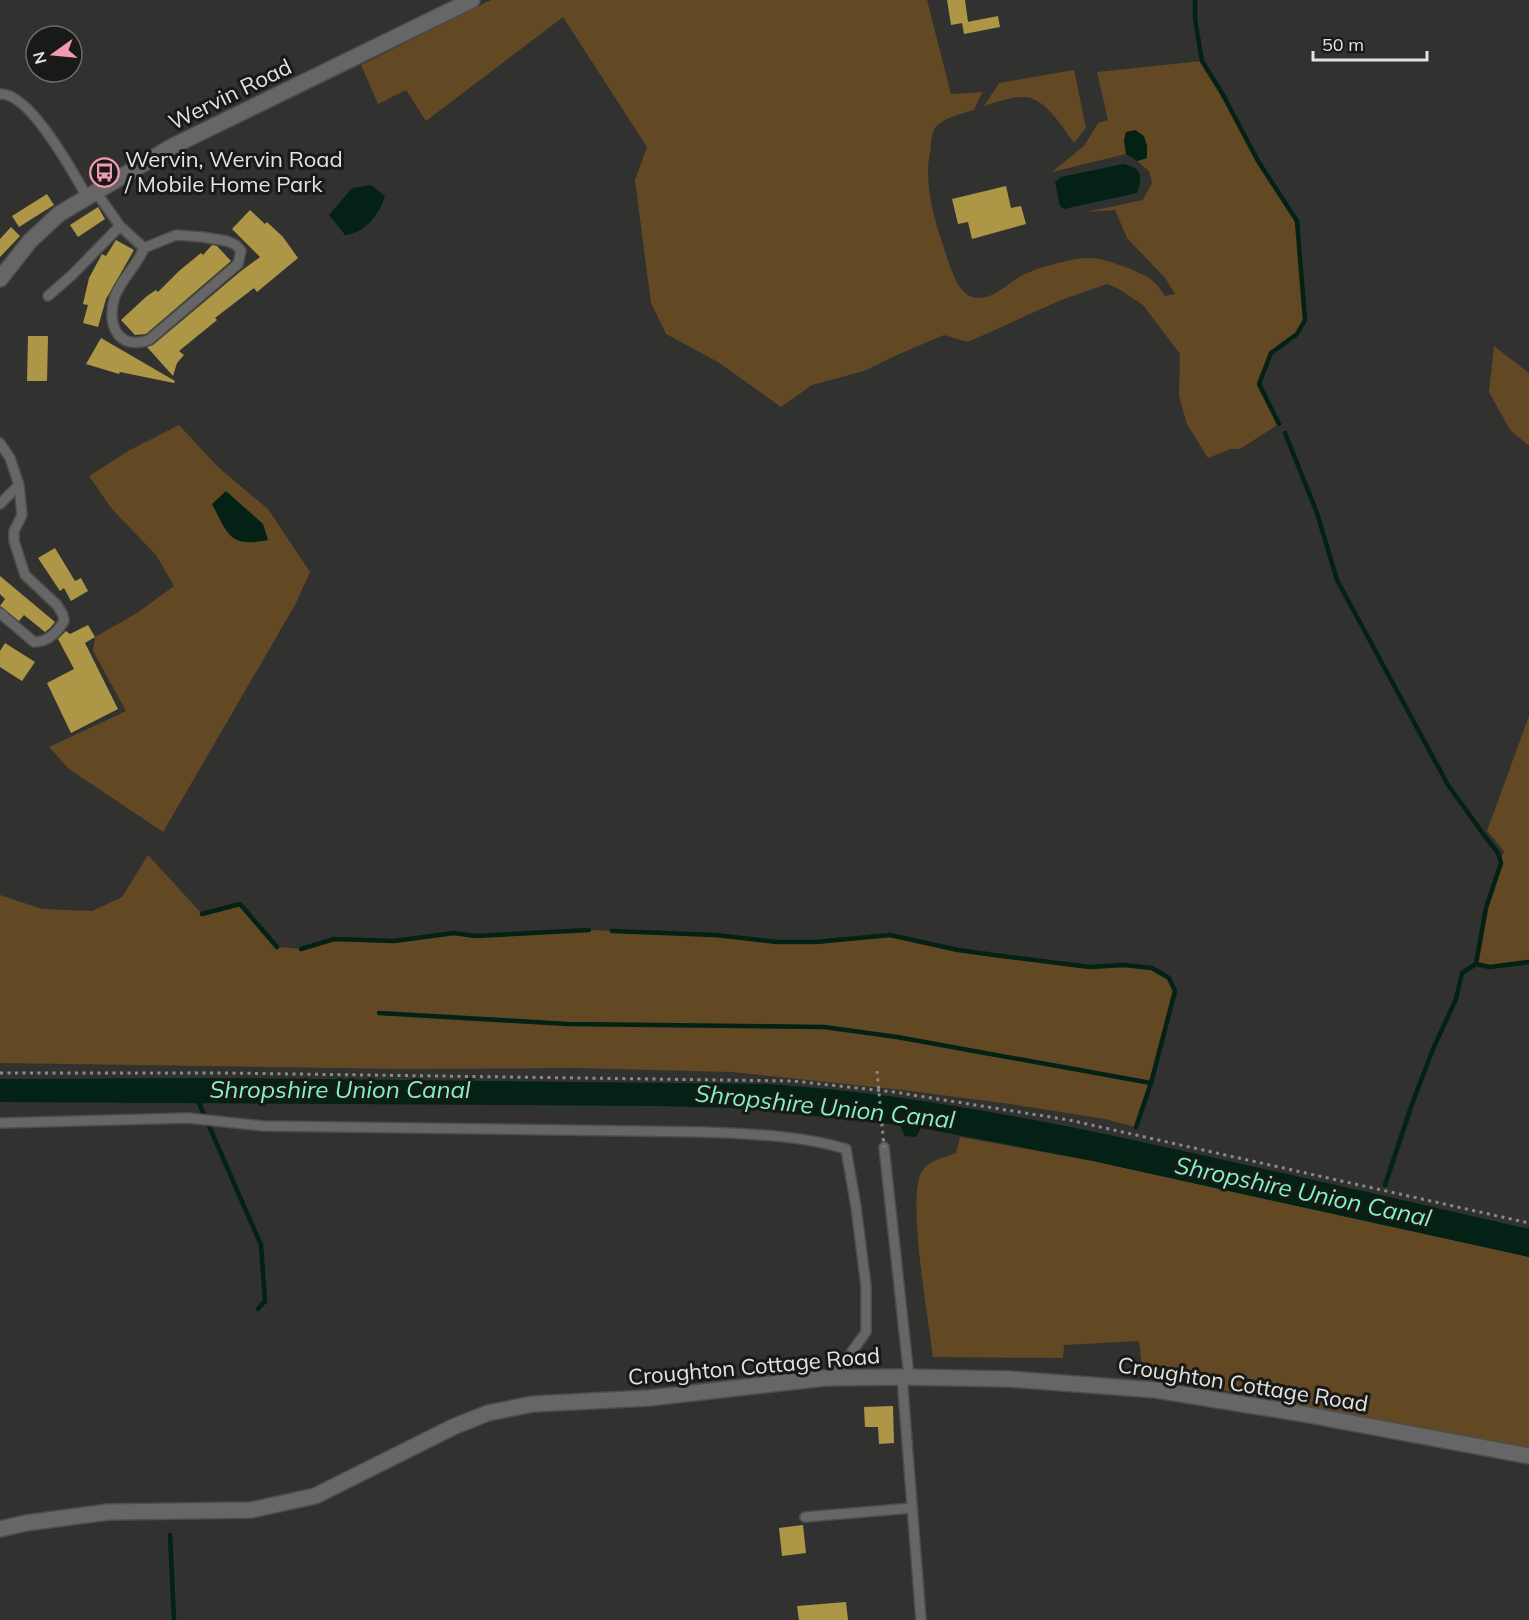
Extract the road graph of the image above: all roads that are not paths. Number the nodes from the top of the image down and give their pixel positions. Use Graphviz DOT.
graph roads {
  1 [pos="472,0"];
  2 [pos="0,94"];
  3 [pos="92,194"];
  4 [pos="120,226"];
  5 [pos="144,248"];
  6 [pos="0,279"];
  7 [pos="48,296"];
  8 [pos="0,443"];
  9 [pos="19,485"];
  10 [pos="0,504"];
  11 [pos="0,613"];
  12 [pos="0,1123"];
  13 [pos="884,1147"];
  14 [pos="905,1377"];
  15 [pos="833,1378"];
  16 [pos="1529,1456"];
  17 [pos="912,1508"];
  18 [pos="805,1517"];
  19 [pos="0,1529"];
  20 [pos="921,1620"];
  1 -- 3 [label="street, Wervin Road"];
  2 -- 3 [label="lane"];
  3 -- 4 [label="lane"];
  3 -- 6 [label="street, Wervin Road"];
  4 -- 5 [label="lane"];
  4 -- 7 [label="lane"];
  5 -- 5 [label="lane"];
  8 -- 9 [label="lane"];
  9 -- 10 [label="lane"];
  9 -- 11 [label="lane"];
  12 -- 15 [label="lane"];
  13 -- 14 [label="lane"];
  14 -- 15 [label="street, Croughton Cottage Road"];
  14 -- 16 [label="street, Croughton Cottage Road"];
  14 -- 17 [label="lane"];
  15 -- 19 [label="street, Croughton Cottage Road"];
  17 -- 18 [label="lane"];
  17 -- 20 [label="lane"];
}
